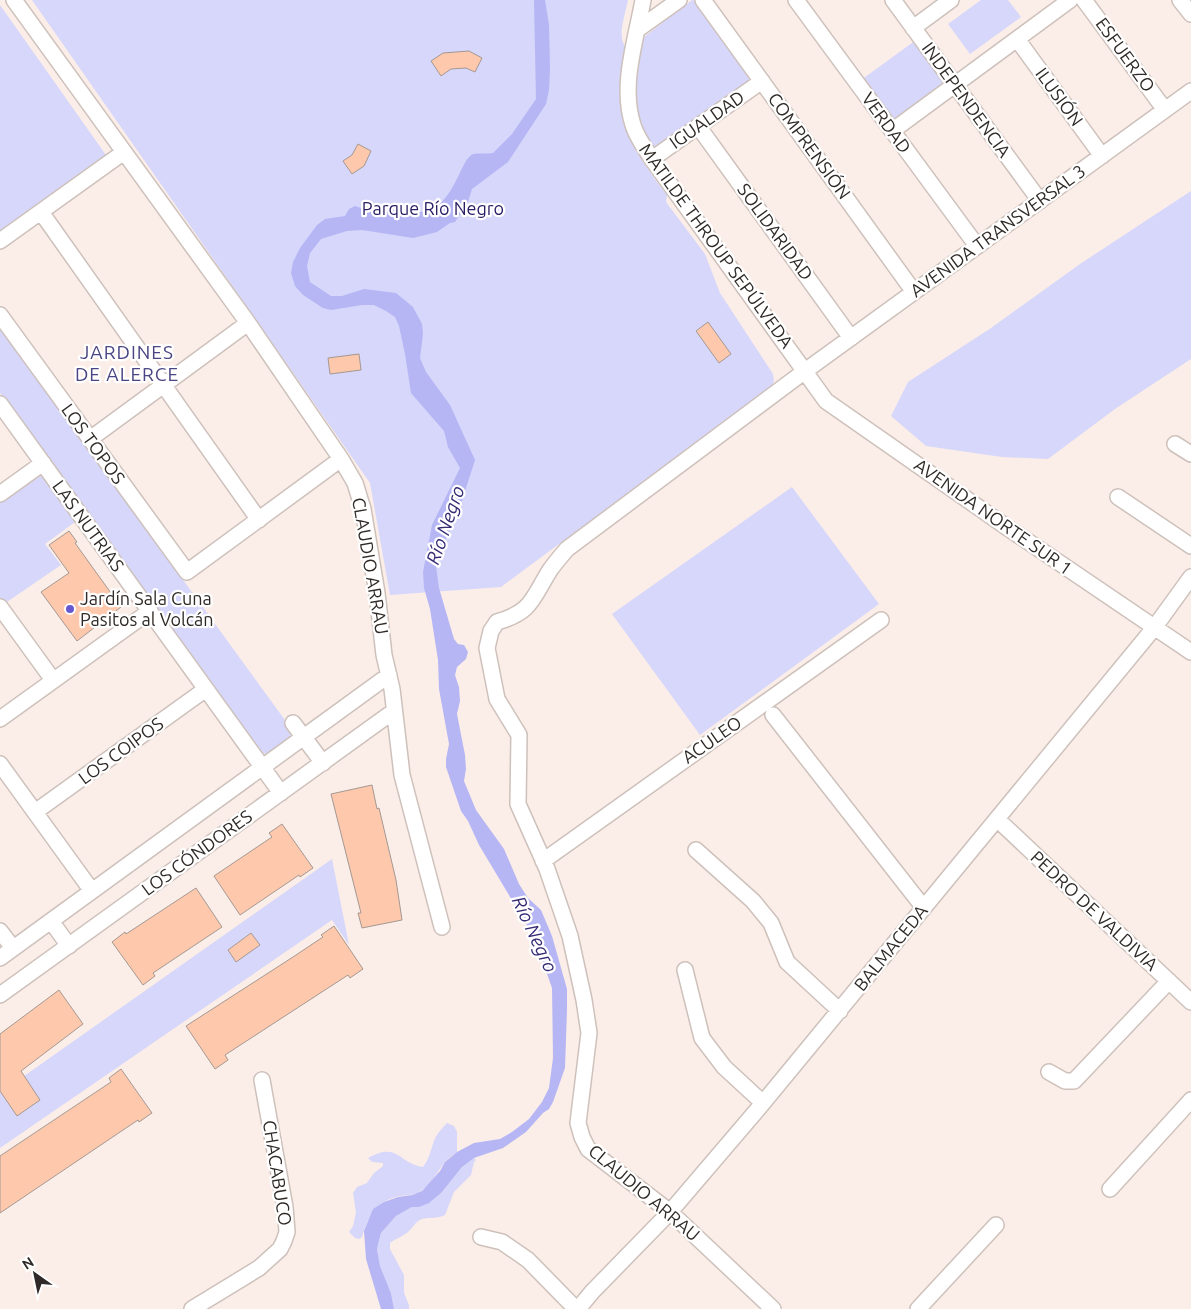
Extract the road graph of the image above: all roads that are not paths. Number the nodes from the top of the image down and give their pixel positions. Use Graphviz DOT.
graph roads {
  1 [pos="14,0"];
  2 [pos="643,0"];
  3 [pos="679,0"];
  4 [pos="703,0"];
  5 [pos="796,0"];
  6 [pos="893,0"];
  7 [pos="951,0"];
  8 [pos="1070,0"];
  9 [pos="1084,0"];
  10 [pos="1180,0"];
  11 [pos="1191,14"];
  12 [pos="913,28"];
  13 [pos="637,30"];
  14 [pos="1017,39"];
  15 [pos="762,81"];
  16 [pos="954,85"];
  17 [pos="1191,91"];
  18 [pos="1165,110"];
  19 [pos="698,126"];
  20 [pos="892,131"];
  21 [pos="124,152"];
  22 [pos="1102,156"];
  23 [pos="652,159"];
  24 [pos="1040,201"];
  25 [pos="41,212"];
  26 [pos="0,241"];
  27 [pos="977,246"];
  28 [pos="914,292"];
  29 [pos="0,315"];
  30 [pos="248,323"];
  31 [pos="851,338"];
  32 [pos="805,372"];
  33 [pos="163,385"];
  34 [pos="0,404"];
  35 [pos="90,439"];
  36 [pos="1175,444"];
  37 [pos="1191,454"];
  38 [pos="341,459"];
  39 [pos="43,463"];
  40 [pos="0,494"];
  41 [pos="1118,497"];
  42 [pos="259,520"];
  43 [pos="1191,546"];
  44 [pos="1191,577"];
  45 [pos="0,607"];
  46 [pos="150,611"];
  47 [pos="881,620"];
  48 [pos="1154,628"];
  49 [pos="487,648"];
  50 [pos="1191,652"];
  51 [pos="389,675"];
  52 [pos="53,680"];
  53 [pos="206,689"];
  54 [pos="394,711"];
  55 [pos="773,715"];
  56 [pos="0,719"];
  57 [pos="294,723"];
  58 [pos="304,738"];
  59 [pos="323,763"];
  60 [pos="0,764"];
  61 [pos="263,768"];
  62 [pos="282,792"];
  63 [pos="35,812"];
  64 [pos="997,819"];
  65 [pos="696,850"];
  66 [pos="543,860"];
  67 [pos="92,891"];
  68 [pos="924,908"];
  69 [pos="50,921"];
  70 [pos="442,927"];
  71 [pos="0,930"];
  72 [pos="68,946"];
  73 [pos="13,948"];
  74 [pos="0,958"];
  75 [pos="685,970"];
  76 [pos="1169,981"];
  77 [pos="0,995"];
  78 [pos="1191,1002"];
  79 [pos="840,1011"];
  80 [pos="1049,1072"];
  81 [pos="262,1080"];
  82 [pos="1191,1100"];
  83 [pos="763,1102"];
  84 [pos="1110,1189"];
  85 [pos="670,1212"];
  86 [pos="996,1225"];
  87 [pos="481,1237"];
  88 [pos="192,1309"];
  89 [pos="577,1309"];
  90 [pos="773,1309"];
  91 [pos="918,1309"];
  1 -- 21 [label="street, CLAUDIO ARRAU"];
  2 -- 13 [label="street, MATILDE THROUP SEPÚLVEDA"];
  3 -- 13 [label="street"];
  4 -- 15 [label="street, COMPRENSIÓN"];
  5 -- 20 [label="street, VERDAD"];
  6 -- 12 [label="street, INDEPENDENCIA"];
  7 -- 12 [label="street"];
  8 -- 14 [label="street"];
  9 -- 18 [label="street, ESFUERZO"];
  10 -- 11 [label="street"];
  12 -- 16 [label="street, INDEPENDENCIA"];
  13 -- 23 [label="street, MATILDE THROUP SEPÚLVEDA"];
  14 -- 16 [label="street"];
  14 -- 22 [label="street, ILUSIÓN"];
  15 -- 19 [label="street, IGUALDAD"];
  15 -- 28 [label="street, COMPRENSIÓN"];
  16 -- 20 [label="street"];
  16 -- 24 [label="street, INDEPENDENCIA"];
  17 -- 18 [label="street, AVENIDA TRANSVERSAL 3"];
  18 -- 22 [label="street, AVENIDA TRANSVERSAL 3"];
  19 -- 23 [label="street, IGUALDAD"];
  19 -- 31 [label="street, SOLIDARIDAD"];
  20 -- 27 [label="street, VERDAD"];
  21 -- 25 [label="street"];
  21 -- 30 [label="street, CLAUDIO ARRAU"];
  22 -- 24 [label="street, AVENIDA TRANSVERSAL 3"];
  23 -- 32 [label="street, MATILDE THROUP SEPÚLVEDA"];
  24 -- 27 [label="street, AVENIDA TRANSVERSAL 3"];
  25 -- 26 [label="street"];
  25 -- 33 [label="street"];
  27 -- 28 [label="street, AVENIDA TRANSVERSAL 3"];
  28 -- 31 [label="street, AVENIDA TRANSVERSAL 3"];
  29 -- 35 [label="street, LOS TOPOS"];
  30 -- 33 [label="street"];
  30 -- 38 [label="street, CLAUDIO ARRAU"];
  31 -- 32 [label="street, AVENIDA TRANSVERSAL 3"];
  32 -- 48 [label="street, AVENIDA NORTE SUR 1"];
  32 -- 49 [label="street, AVENIDA TRANSVERSAL 3"];
  33 -- 35 [label="street"];
  33 -- 42 [label="street"];
  34 -- 39 [label="street, LAS NUTRIAS"];
  35 -- 42 [label="street, LOS TOPOS"];
  36 -- 37 [label="street"];
  38 -- 42 [label="street"];
  38 -- 51 [label="street, CLAUDIO ARRAU"];
  39 -- 40 [label="street"];
  39 -- 46 [label="street, LAS NUTRIAS"];
  41 -- 43 [label="street"];
  44 -- 48 [label="street, BALMACEDA"];
  45 -- 52 [label="street"];
  46 -- 52 [label="street"];
  46 -- 53 [label="street, LAS NUTRIAS"];
  47 -- 66 [label="street, ACULEO"];
  48 -- 50 [label="street, AVENIDA NORTE SUR 1"];
  48 -- 64 [label="street, BALMACEDA"];
  49 -- 66 [label="street, CLAUDIO ARRAU"];
  51 -- 54 [label="street, CLAUDIO ARRAU"];
  51 -- 58 [label="street, LOS CÓNDORES"];
  52 -- 56 [label="street"];
  53 -- 61 [label="street, LAS NUTRIAS"];
  53 -- 63 [label="street, LOS COIPOS"];
  54 -- 59 [label="street, LOS CÓNDORES"];
  54 -- 70 [label="street, CLAUDIO ARRAU"];
  55 -- 68 [label="street"];
  57 -- 58 [label="street"];
  58 -- 59 [label="street"];
  58 -- 61 [label="street, LOS CÓNDORES"];
  59 -- 62 [label="street, LOS CÓNDORES"];
  60 -- 63 [label="street"];
  61 -- 62 [label="street, LAS NUTRIAS"];
  61 -- 67 [label="street, LOS CÓNDORES"];
  62 -- 72 [label="street, LOS CÓNDORES"];
  63 -- 67 [label="street"];
  64 -- 68 [label="street, BALMACEDA"];
  64 -- 76 [label="street, PEDRO DE VALDIVIA"];
  65 -- 79 [label="street"];
  66 -- 85 [label="street, CLAUDIO ARRAU"];
  67 -- 69 [label="street, LOS CÓNDORES"];
  68 -- 79 [label="street, BALMACEDA"];
  69 -- 72 [label="street"];
  69 -- 73 [label="street, LOS CÓNDORES"];
  71 -- 73 [label="street"];
  72 -- 77 [label="street, LOS CÓNDORES"];
  73 -- 74 [label="street, LOS CÓNDORES"];
  75 -- 83 [label="street"];
  76 -- 78 [label="street, PEDRO DE VALDIVIA"];
  76 -- 80 [label="street"];
  79 -- 83 [label="street, BALMACEDA"];
  81 -- 88 [label="street, CHACABUCO"];
  82 -- 84 [label="street"];
  83 -- 85 [label="street, BALMACEDA"];
  85 -- 89 [label="street, BALMACEDA"];
  85 -- 90 [label="street, CLAUDIO ARRAU"];
  86 -- 91 [label="street"];
  87 -- 89 [label="street"];
}
